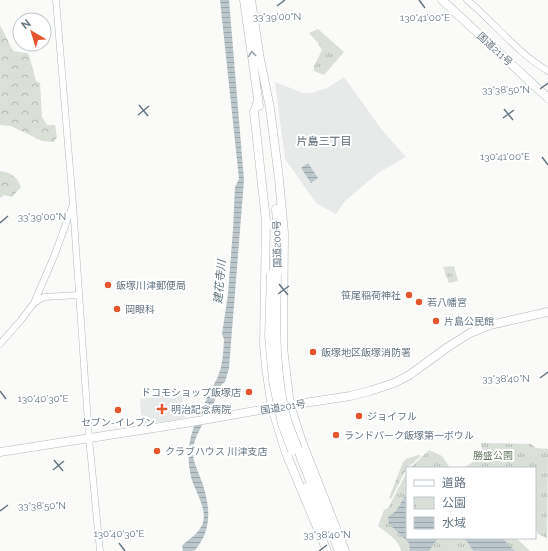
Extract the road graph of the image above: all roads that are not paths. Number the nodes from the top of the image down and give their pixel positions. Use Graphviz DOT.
graph roads {
  1 [pos="56,0"];
  2 [pos="244,0"];
  3 [pos="251,0"];
  4 [pos="442,0"];
  5 [pos="467,0"];
  6 [pos="258,49"];
  7 [pos="548,71"];
  8 [pos="548,98"];
  9 [pos="258,101"];
  10 [pos="73,205"];
  11 [pos="274,274"];
  12 [pos="79,295"];
  13 [pos="34,303"];
  14 [pos="548,312"];
  15 [pos="0,344"];
  16 [pos="290,405"];
  17 [pos="272,408"];
  18 [pos="89,438"];
  19 [pos="295,450"];
  20 [pos="0,452"];
  21 [pos="100,551"];
  22 [pos="327,551"];
  23 [pos="332,551"];
  24 [pos="339,551"];
  25 [pos="345,551"];
  1 -- 10 [label="street"];
  9 -- 2 [label="highway, 国道200号, one-way"];
  3 -- 6 [label="highway, 国道200号"];
  4 -- 8 [label="highway, 国道211号"];
  5 -- 7 [label="street"];
  6 -- 11 [label="highway, 国道200号"];
  6 -- 16 [label="highway"];
  9 -- 11 [label="highway, 国道200号"];
  9 -- 17 [label="highway"];
  10 -- 12 [label="street"];
  10 -- 13 [label="street"];
  11 -- 19 [label="highway, 国道200号, bridge"];
  12 -- 13 [label="street"];
  12 -- 18 [label="street"];
  13 -- 15 [label="street"];
  14 -- 16 [label="highway, 国道201号"];
  16 -- 17 [label="highway, 国道201号"];
  16 -- 25 [label="highway"];
  17 -- 18 [label="highway, 国道201号"];
  17 -- 22 [label="highway"];
  18 -- 20 [label="highway, 国道201号"];
  18 -- 21 [label="street"];
  19 -- 23 [label="highway, 国道200号"];
  19 -- 24 [label="highway, 国道200号"];
}
